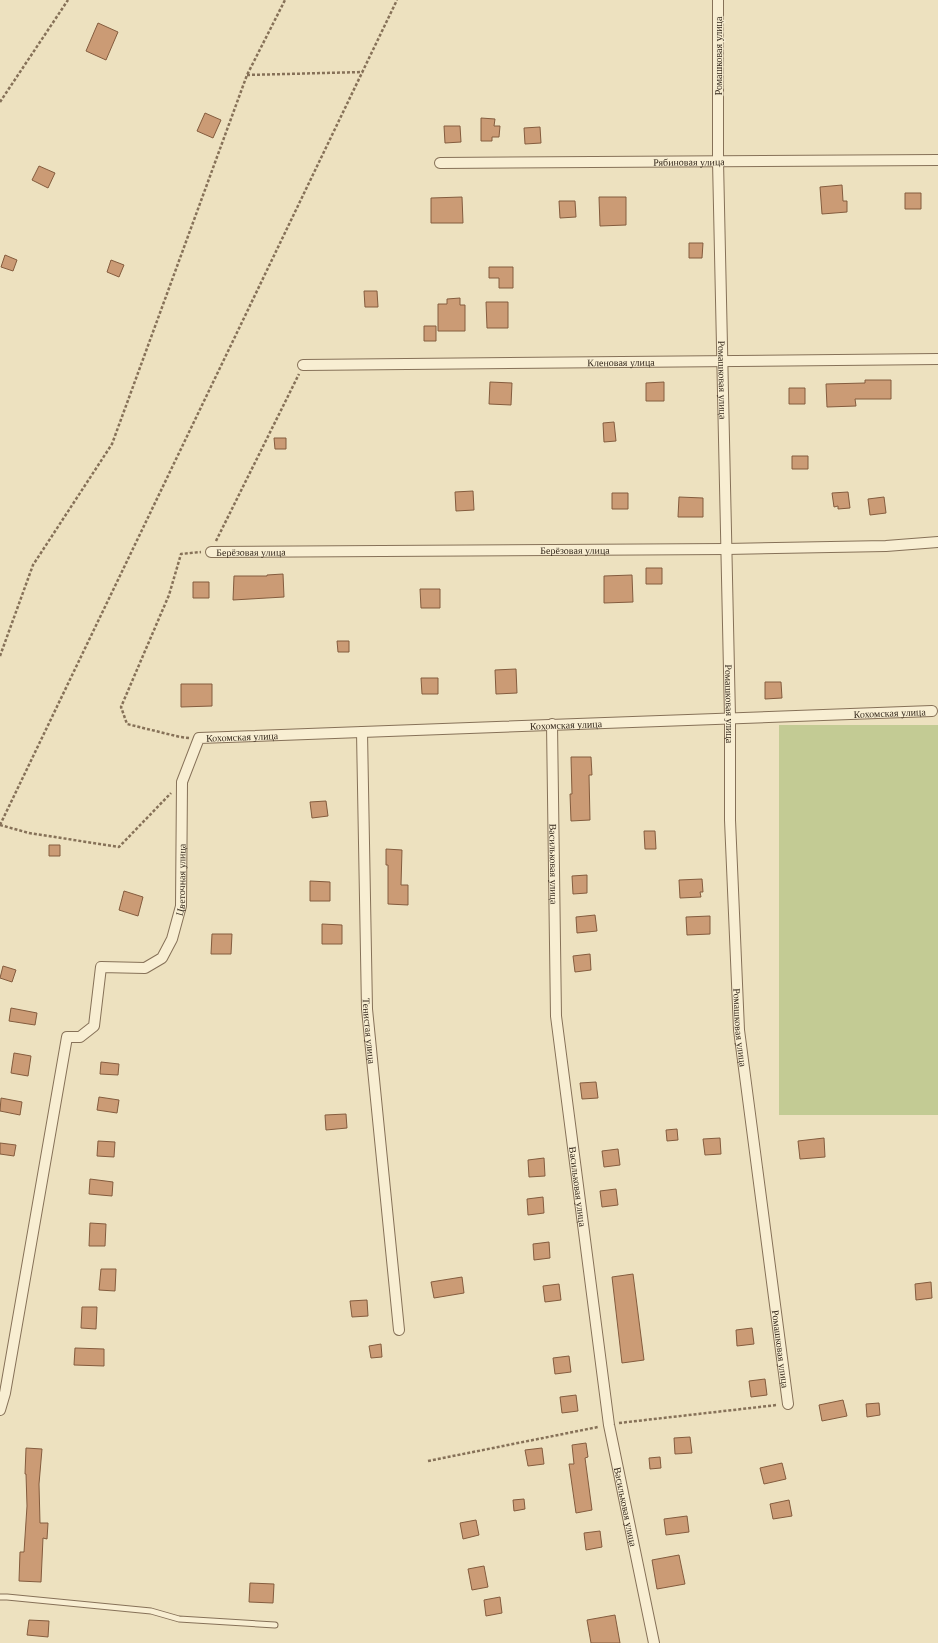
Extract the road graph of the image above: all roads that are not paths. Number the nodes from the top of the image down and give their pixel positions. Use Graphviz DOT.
graph roads {
  1 [pos="718,0"];
  2 [pos="938,160"];
  3 [pos="718,161"];
  4 [pos="440,163"];
  5 [pos="938,359"];
  6 [pos="722,361"];
  7 [pos="303,364"];
  8 [pos="938,542"];
  9 [pos="726,549"];
  10 [pos="211,552"];
  11 [pos="932,711"];
  12 [pos="730,718"];
  13 [pos="552,724"];
  14 [pos="362,732"];
  15 [pos="199,738"];
  16 [pos="399,1330"];
  17 [pos="788,1404"];
  18 [pos="0,1410"];
  19 [pos="0,1597"];
  20 [pos="275,1625"];
  21 [pos="654,1643"];
  1 -- 3 [label="street, Ромашковая улица"];
  2 -- 3 [label="street, Рябиновая улица"];
  3 -- 4 [label="street, Рябиновая улица"];
  3 -- 6 [label="street, Ромашковая улица"];
  5 -- 6 [label="street, Кленовая улица"];
  6 -- 7 [label="street, Кленовая улица"];
  6 -- 9 [label="street, Ромашковая улица"];
  8 -- 9 [label="street, Берёзовая улица"];
  9 -- 10 [label="street, Берёзовая улица"];
  9 -- 12 [label="street, Ромашковая улица"];
  11 -- 12 [label="street, Кохомская улица"];
  12 -- 13 [label="street, Кохомская улица"];
  12 -- 17 [label="street, Ромашковая улица"];
  13 -- 14 [label="street, Кохомская улица"];
  13 -- 21 [label="street, Васильковая улица"];
  14 -- 15 [label="street, Кохомская улица"];
  14 -- 16 [label="street, Тенистая улица"];
  15 -- 18 [label="street, Цветочная улица"];
  19 -- 20 [label="lane"];
}
